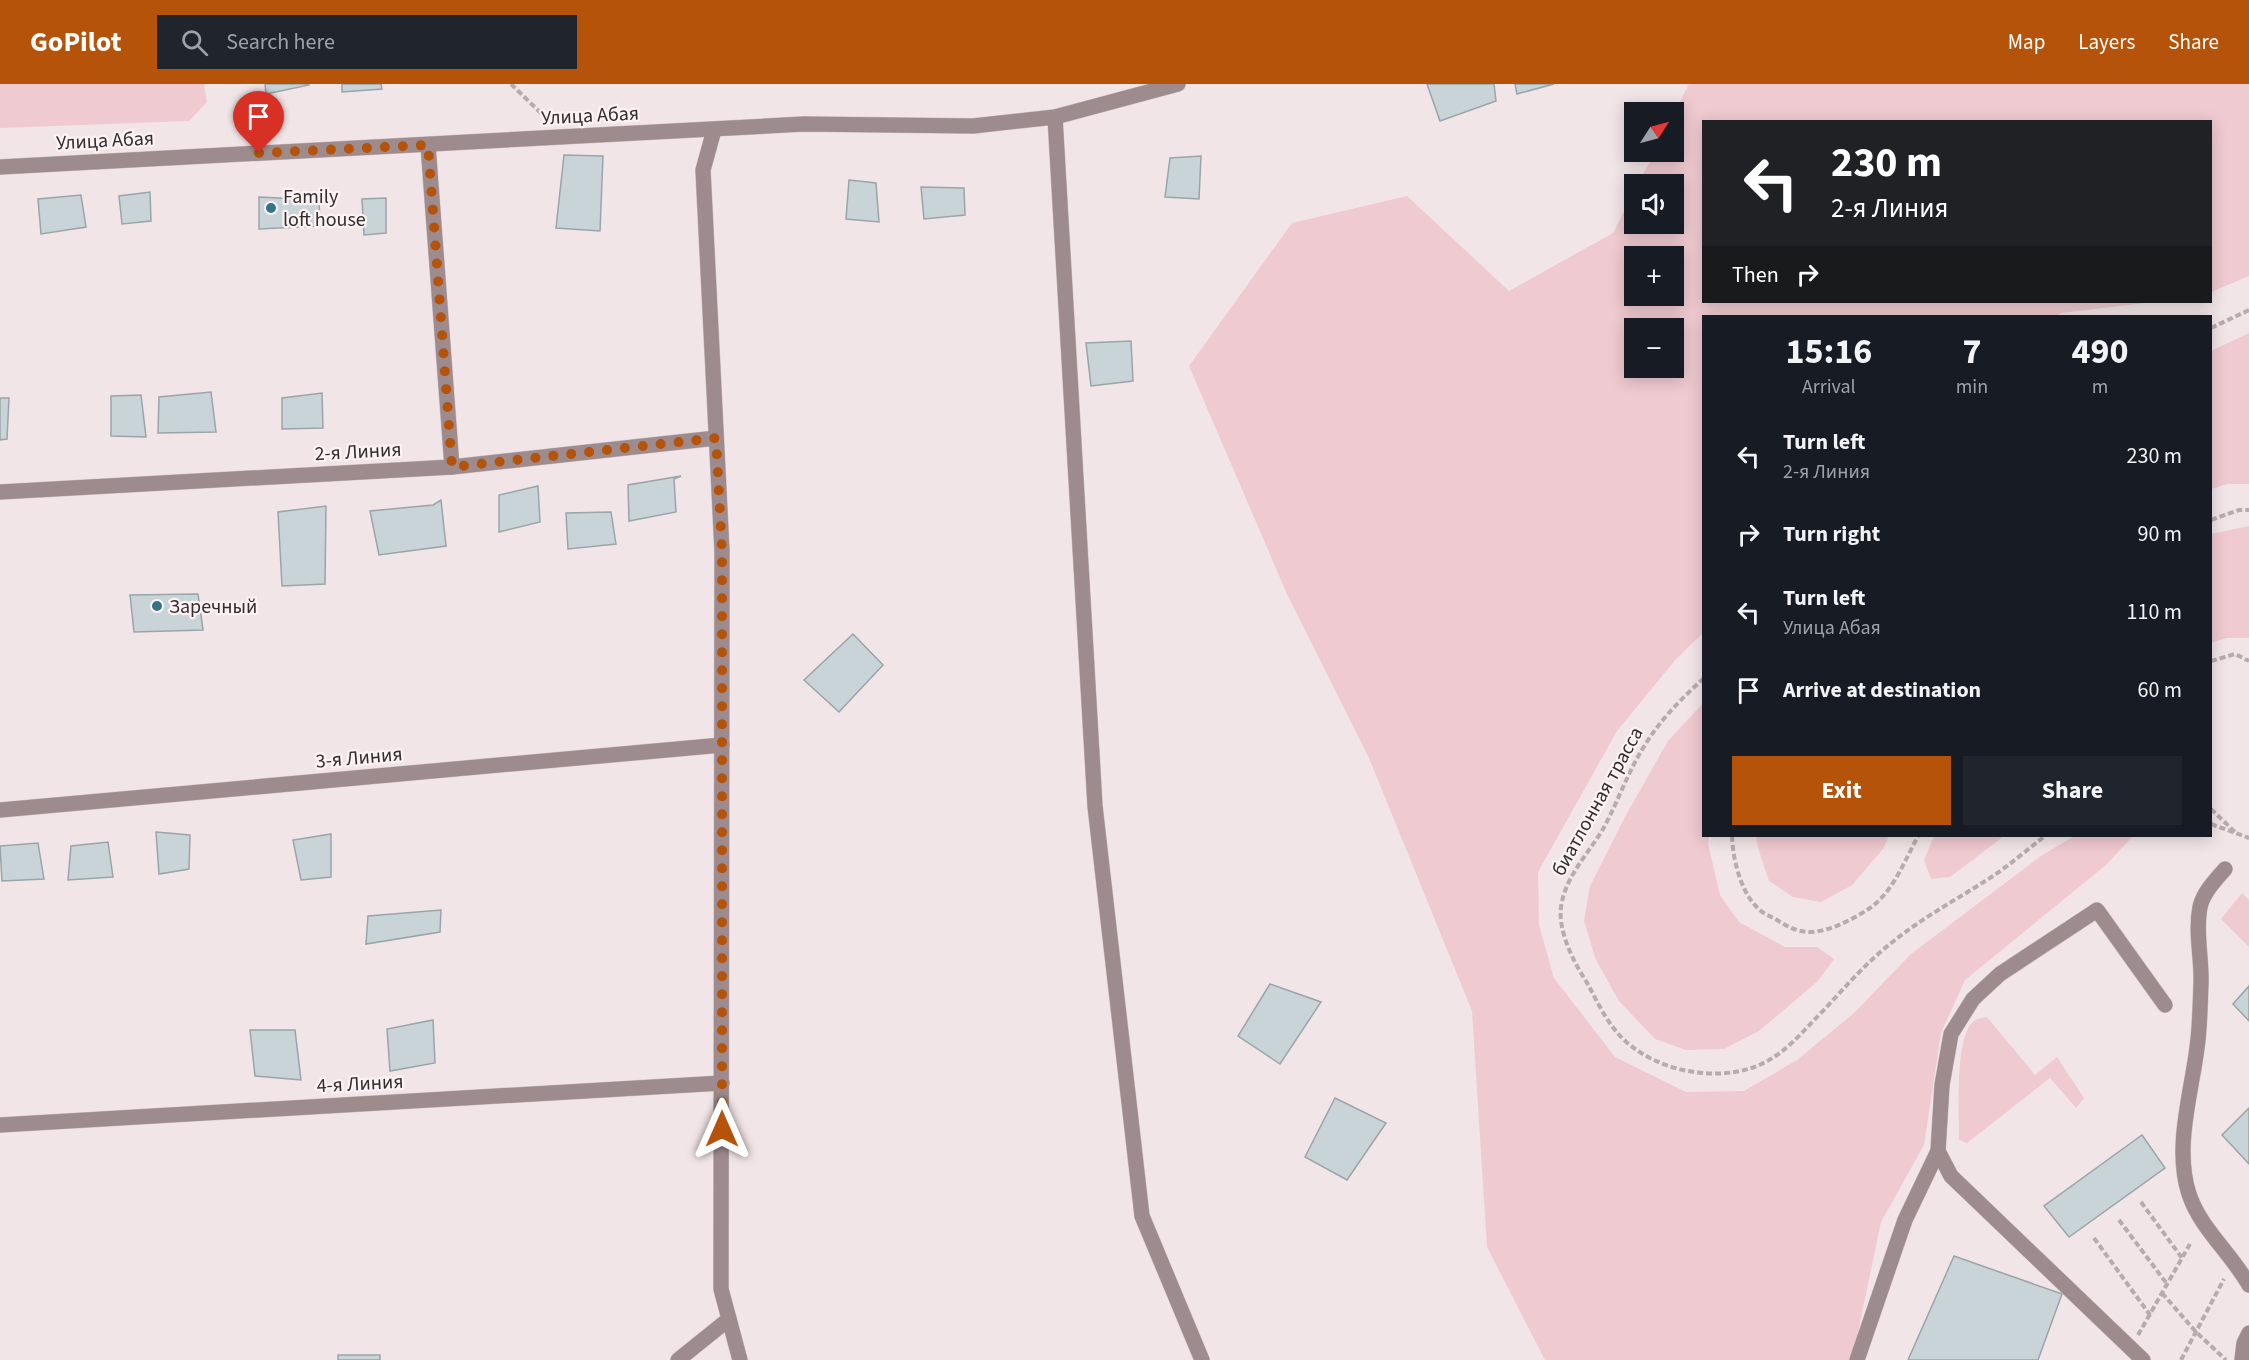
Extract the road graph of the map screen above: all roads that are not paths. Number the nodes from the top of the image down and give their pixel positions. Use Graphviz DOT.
graph roads {
  1 [pos="1179,84"];
  2 [pos="1055,117"];
  3 [pos="714,130"];
  4 [pos="428,145"];
  5 [pos="0,167"];
  6 [pos="716,438"];
  7 [pos="452,467"];
  8 [pos="0,492"];
  9 [pos="722,745"];
  10 [pos="0,810"];
  11 [pos="2225,869"];
  12 [pos="2165,1005"];
  13 [pos="722,1083"];
  14 [pos="0,1125"];
  15 [pos="1938,1151"];
  16 [pos="2249,1285"];
  17 [pos="729,1319"];
  18 [pos="2249,1333"];
  19 [pos="678,1360"];
  20 [pos="740,1360"];
  21 [pos="1203,1360"];
  22 [pos="1857,1360"];
  23 [pos="2143,1360"];
  24 [pos="2242,1360"];
  1 -- 2 [label="street, Улица Абая"];
  2 -- 3 [label="street, Улица Абая"];
  2 -- 21 [label="street"];
  3 -- 4 [label="street, Улица Абая"];
  3 -- 6 [label="street"];
  4 -- 5 [label="street, Улица Абая"];
  4 -- 7 [label="street"];
  6 -- 7 [label="street, 2-я Линия"];
  6 -- 9 [label="street"];
  7 -- 8 [label="street, 2-я Линия"];
  9 -- 10 [label="street, 3-я Линия"];
  9 -- 13 [label="street"];
  11 -- 16 [label="street"];
  12 -- 15 [label="street"];
  13 -- 14 [label="street, 4-я Линия"];
  13 -- 17 [label="street"];
  15 -- 22 [label="street"];
  15 -- 23 [label="street"];
  17 -- 19 [label="street"];
  17 -- 20 [label="street"];
  18 -- 24 [label="street"];
}
